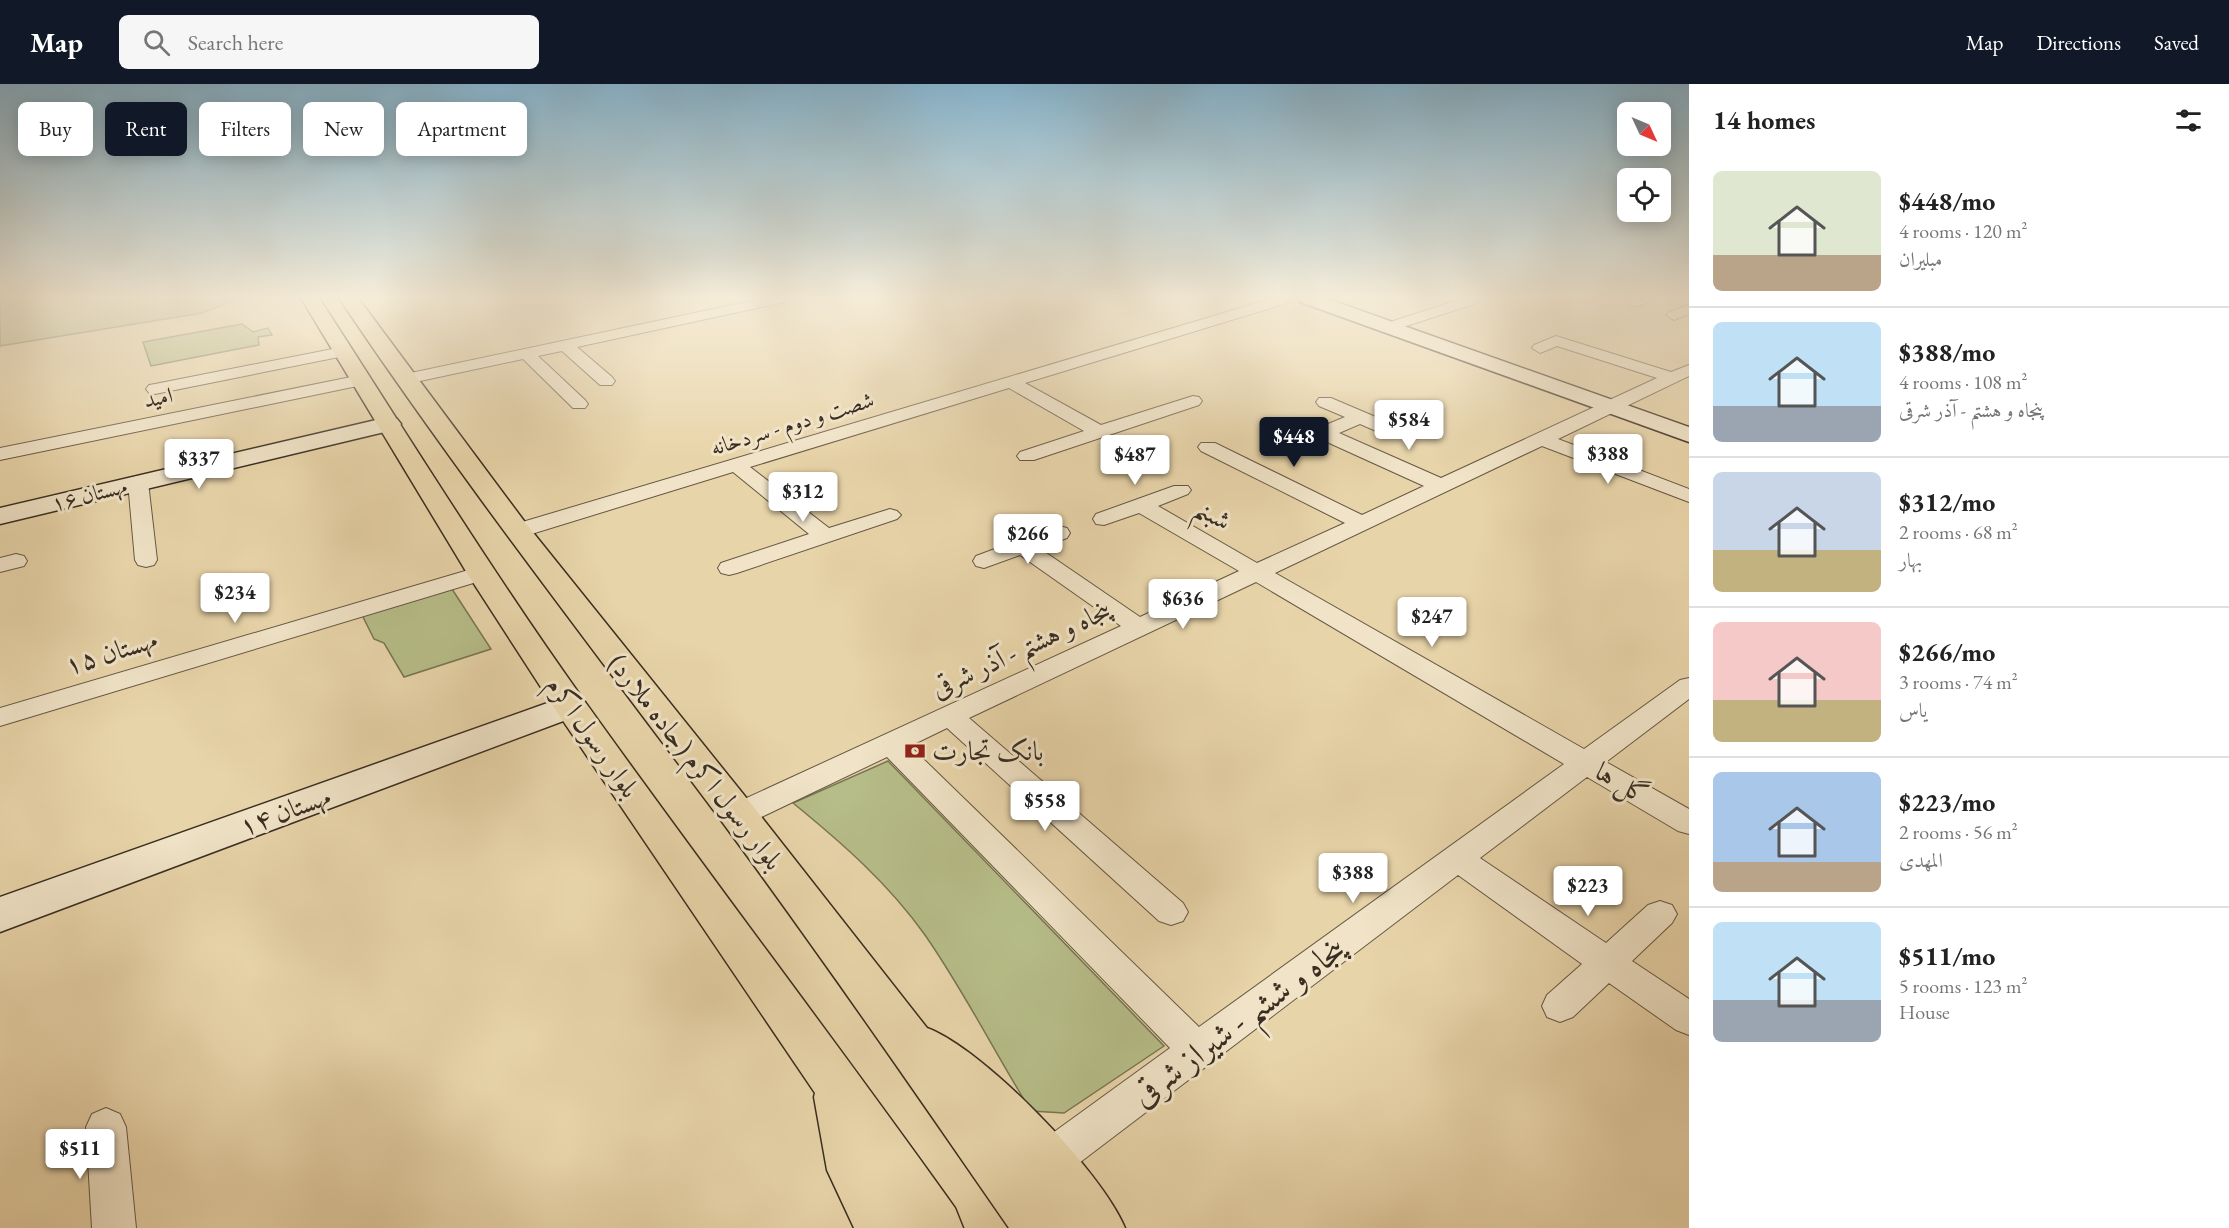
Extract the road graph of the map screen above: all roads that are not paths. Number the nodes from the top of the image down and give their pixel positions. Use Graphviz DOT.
graph roads {
  1 [pos="343,351"];
  2 [pos="388,351"];
  3 [pos="540,351"];
  4 [pos="572,351"];
  5 [pos="1112,351"];
  6 [pos="1456,351"];
  7 [pos="1595,351"];
  8 [pos="527,354"];
  9 [pos="352,366"];
  10 [pos="1681,374"];
  11 [pos="406,379"];
  12 [pos="606,381"];
  13 [pos="1011,382"];
  14 [pos="155,389"];
  15 [pos="1193,401"];
  16 [pos="1325,402"];
  17 [pos="579,404"];
  18 [pos="1610,407"];
  19 [pos="1360,417"];
  20 [pos="389,424"];
  21 [pos="1100,432"];
  22 [pos="1398,433"];
  23 [pos="1689,435"];
  24 [pos="1541,439"];
  25 [pos="1208,447"];
  26 [pos="0,454"];
  27 [pos="1027,456"];
  28 [pos="736,465"];
  29 [pos="138,482"];
  30 [pos="1441,486"];
  31 [pos="1181,490"];
  32 [pos="1689,496"];
  33 [pos="1141,505"];
  34 [pos="890,515"];
  35 [pos="0,516"];
  36 [pos="1104,519"];
  37 [pos="1362,523"];
  38 [pos="517,531"];
  39 [pos="1059,533"];
  40 [pos="825,536"];
  41 [pos="1021,546"];
  42 [pos="146,560"];
  43 [pos="984,561"];
  44 [pos="729,568"];
  45 [pos="1256,572"];
  46 [pos="482,573"];
  47 [pos="1139,627"];
  48 [pos="1689,686"];
  49 [pos="570,706"];
  50 [pos="950,716"];
  51 [pos="0,717"];
  52 [pos="891,744"];
  53 [pos="1586,762"];
  54 [pos="738,815"];
  55 [pos="1689,823"];
  56 [pos="1457,858"];
  57 [pos="1171,912"];
  58 [pos="1659,914"];
  59 [pos="0,915"];
  60 [pos="1607,962"];
  61 [pos="1560,1006"];
  62 [pos="1689,1019"];
  63 [pos="906,1038"];
  64 [pos="1198,1051"];
  65 [pos="835,1080"];
  66 [pos="106,1128"];
  67 [pos="1047,1162"];
  68 [pos="114,1228"];
  69 [pos="883,1228"];
  70 [pos="935,1228"];
  71 [pos="1042,1228"];
  72 [pos="1097,1228"];
  1 -- 9 [label="main road, بلوار رسول اکرم"];
  2 -- 11 [label="main road, بلوار رسول اکرم (جاده ملارد)"];
  3 -- 8 [label="street"];
  4 -- 12 [label="street"];
  5 -- 13 [label="street, شصت و دوم - سردخانه"];
  6 -- 18 [label="street"];
  7 -- 10 [label="street"];
  8 -- 11 [label="street"];
  8 -- 17 [label="street"];
  9 -- 14 [label="street"];
  9 -- 20 [label="main road, بلوار رسول اکرم"];
  9 -- 26 [label="street, امید"];
  10 -- 18 [label="street, پنجاه و هشتم - آذر شرقی"];
  11 -- 38 [label="main road, بلوار رسول اکرم (جاده ملارد)"];
  13 -- 21 [label="street"];
  13 -- 28 [label="street, شصت و دوم - سردخانه"];
  15 -- 21 [label="street"];
  16 -- 19 [label="street"];
  18 -- 23 [label="street"];
  18 -- 24 [label="street, پنجاه و هشتم - آذر شرقی"];
  19 -- 22 [label="street"];
  19 -- 30 [label="street"];
  20 -- 29 [label="street, مهستان ۱۶"];
  20 -- 46 [label="main road, بلوار رسول اکرم"];
  21 -- 27 [label="street"];
  24 -- 30 [label="street, پنجاه و هشتم - آذر شرقی"];
  24 -- 32 [label="street"];
  25 -- 37 [label="street"];
  28 -- 38 [label="street, شصت و دوم - سردخانه"];
  28 -- 40 [label="street"];
  29 -- 35 [label="street, مهستان ۱۶"];
  29 -- 42 [label="street"];
  30 -- 37 [label="street, پنجاه و هشتم - آذر شرقی"];
  31 -- 33 [label="street"];
  33 -- 36 [label="street"];
  33 -- 45 [label="street, شبنم"];
  34 -- 40 [label="street"];
  37 -- 45 [label="street, پنجاه و هشتم - آذر شرقی"];
  38 -- 54 [label="main road, بلوار رسول اکرم (جاده ملارد)"];
  39 -- 41 [label="street"];
  40 -- 44 [label="street"];
  41 -- 43 [label="street"];
  41 -- 47 [label="street"];
  45 -- 47 [label="street, پنجاه و هشتم - آذر شرقی"];
  45 -- 53 [label="street, شبنم"];
  46 -- 49 [label="main road, بلوار رسول اکرم"];
  46 -- 51 [label="street, مهستان ۱۵"];
  47 -- 50 [label="street, پنجاه و هشتم - آذر شرقی"];
  48 -- 53 [label="street, پنجاه و ششم - شیراز شرقی"];
  49 -- 59 [label="street, مهستان ۱۴"];
  49 -- 65 [label="main road, بلوار رسول اکرم"];
  50 -- 52 [label="street, پنجاه و هشتم - آذر شرقی"];
  50 -- 57 [label="street"];
  52 -- 54 [label="street, پنجاه و هشتم - آذر شرقی"];
  52 -- 64 [label="street"];
  53 -- 55 [label="street, گل ها"];
  53 -- 56 [label="street, پنجاه و ششم - شیراز شرقی"];
  54 -- 63 [label="main road, بلوار رسول اکرم (جاده ملارد)"];
  56 -- 60 [label="street"];
  56 -- 64 [label="street, پنجاه و ششم - شیراز شرقی"];
  58 -- 60 [label="street"];
  60 -- 61 [label="street"];
  60 -- 62 [label="street"];
  63 -- 67 [label="main road"];
  63 -- 71 [label="main road, بلوار رسول اکرم (جاده ملارد)"];
  64 -- 67 [label="street, پنجاه و ششم - شیراز شرقی"];
  65 -- 69 [label="main road"];
  65 -- 70 [label="main road, بلوار رسول اکرم"];
  66 -- 68 [label="street"];
  67 -- 72 [label="main road"];
}
